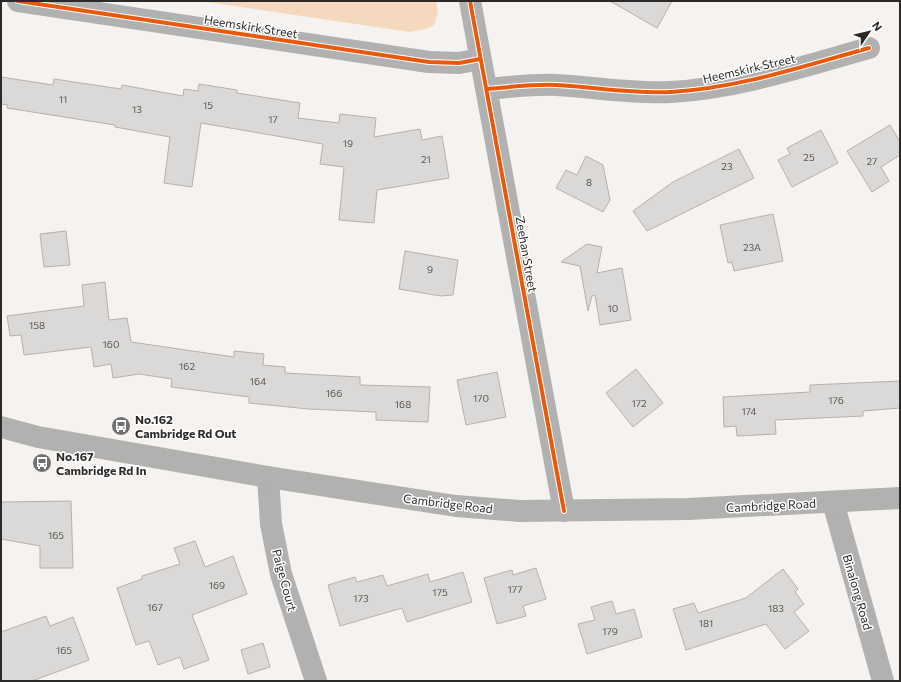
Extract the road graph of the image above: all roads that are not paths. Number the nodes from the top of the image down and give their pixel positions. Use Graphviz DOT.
graph roads {
  1 [pos="18,1"];
  2 [pos="470,1"];
  3 [pos="870,48"];
  4 [pos="480,59"];
  5 [pos="487,89"];
  6 [pos="1,428"];
  7 [pos="268,477"];
  8 [pos="900,498"];
  9 [pos="834,502"];
  10 [pos="564,511"];
  11 [pos="316,681"];
  12 [pos="883,681"];
  1 -- 4 [label="street, Heemskirk Street"];
  2 -- 4 [label="street, Zeehan Street"];
  3 -- 5 [label="street, Heemskirk Street"];
  4 -- 5 [label="street, Zeehan Street"];
  5 -- 10 [label="street, Zeehan Street"];
  6 -- 7 [label="main road, Cambridge Road"];
  7 -- 10 [label="main road, Cambridge Road"];
  7 -- 11 [label="street, Paige Court"];
  8 -- 9 [label="main road, Cambridge Road"];
  9 -- 10 [label="main road, Cambridge Road"];
  9 -- 12 [label="street, Binalong Road"];
}
